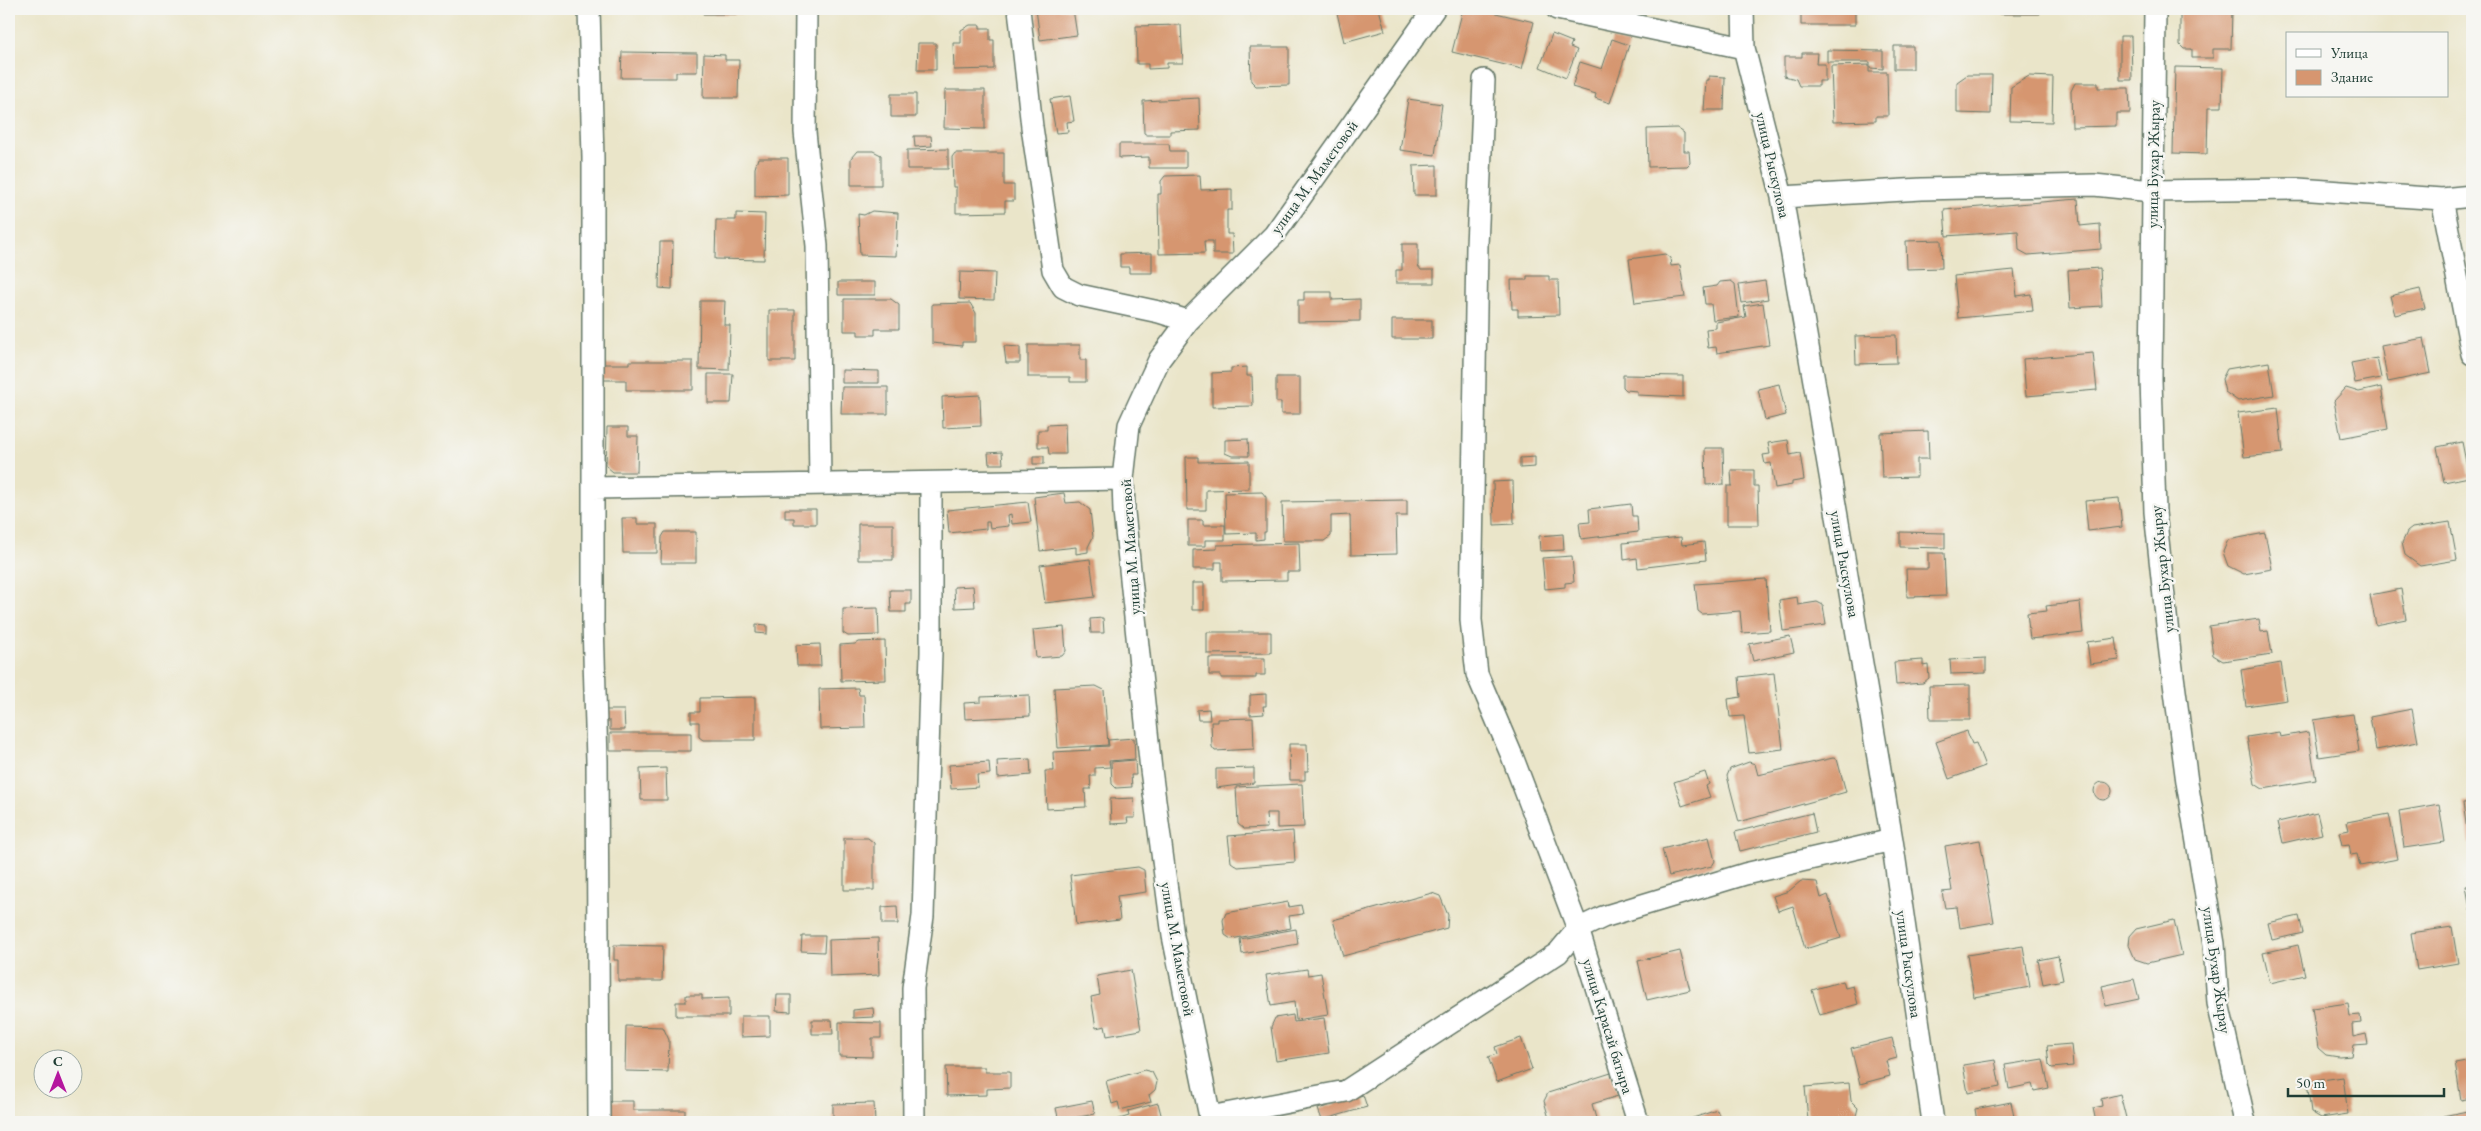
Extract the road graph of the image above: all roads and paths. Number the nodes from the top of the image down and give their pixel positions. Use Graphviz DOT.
graph roads {
  1 [pos="589,9"];
  2 [pos="806,9"];
  3 [pos="1019,9"];
  4 [pos="1434,9"];
  5 [pos="1557,9"];
  6 [pos="1743,9"];
  7 [pos="2155,9"];
  8 [pos="1744,48"];
  9 [pos="1484,80"];
  10 [pos="2152,191"];
  11 [pos="2472,196"];
  12 [pos="1782,197"];
  13 [pos="2442,199"];
  14 [pos="1188,321"];
  15 [pos="2472,354"];
  16 [pos="1124,479"];
  17 [pos="931,483"];
  18 [pos="820,484"];
  19 [pos="593,488"];
  20 [pos="1892,840"];
  21 [pos="1578,929"];
  22 [pos="1210,1120"];
  23 [pos="599,1122"];
  24 [pos="914,1122"];
  25 [pos="1638,1122"];
  26 [pos="1933,1122"];
  27 [pos="2245,1122"];
  1 -- 19 [label="street"];
  2 -- 18 [label="street"];
  3 -- 14 [label="street"];
  4 -- 14 [label="street, улица М. Маметовой"];
  5 -- 8 [label="street"];
  6 -- 8 [label="street, улица Рыскулова"];
  7 -- 10 [label="street, улица Бухар Жырау"];
  8 -- 12 [label="street, улица Рыскулова"];
  9 -- 21 [label="street, улица Карасай батыра"];
  10 -- 12 [label="street"];
  10 -- 13 [label="street"];
  10 -- 27 [label="street, улица Бухар Жырау"];
  11 -- 13 [label="street"];
  12 -- 20 [label="street, улица Рыскулова"];
  13 -- 15 [label="street"];
  14 -- 16 [label="street, улица М. Маметовой"];
  16 -- 17 [label="street"];
  16 -- 22 [label="street, улица М. Маметовой"];
  17 -- 18 [label="street"];
  17 -- 24 [label="street"];
  18 -- 19 [label="street"];
  19 -- 23 [label="street"];
  20 -- 21 [label="street"];
  20 -- 26 [label="street, улица Рыскулова"];
  21 -- 22 [label="street"];
  21 -- 25 [label="street, улица Карасай батыра"];
}
